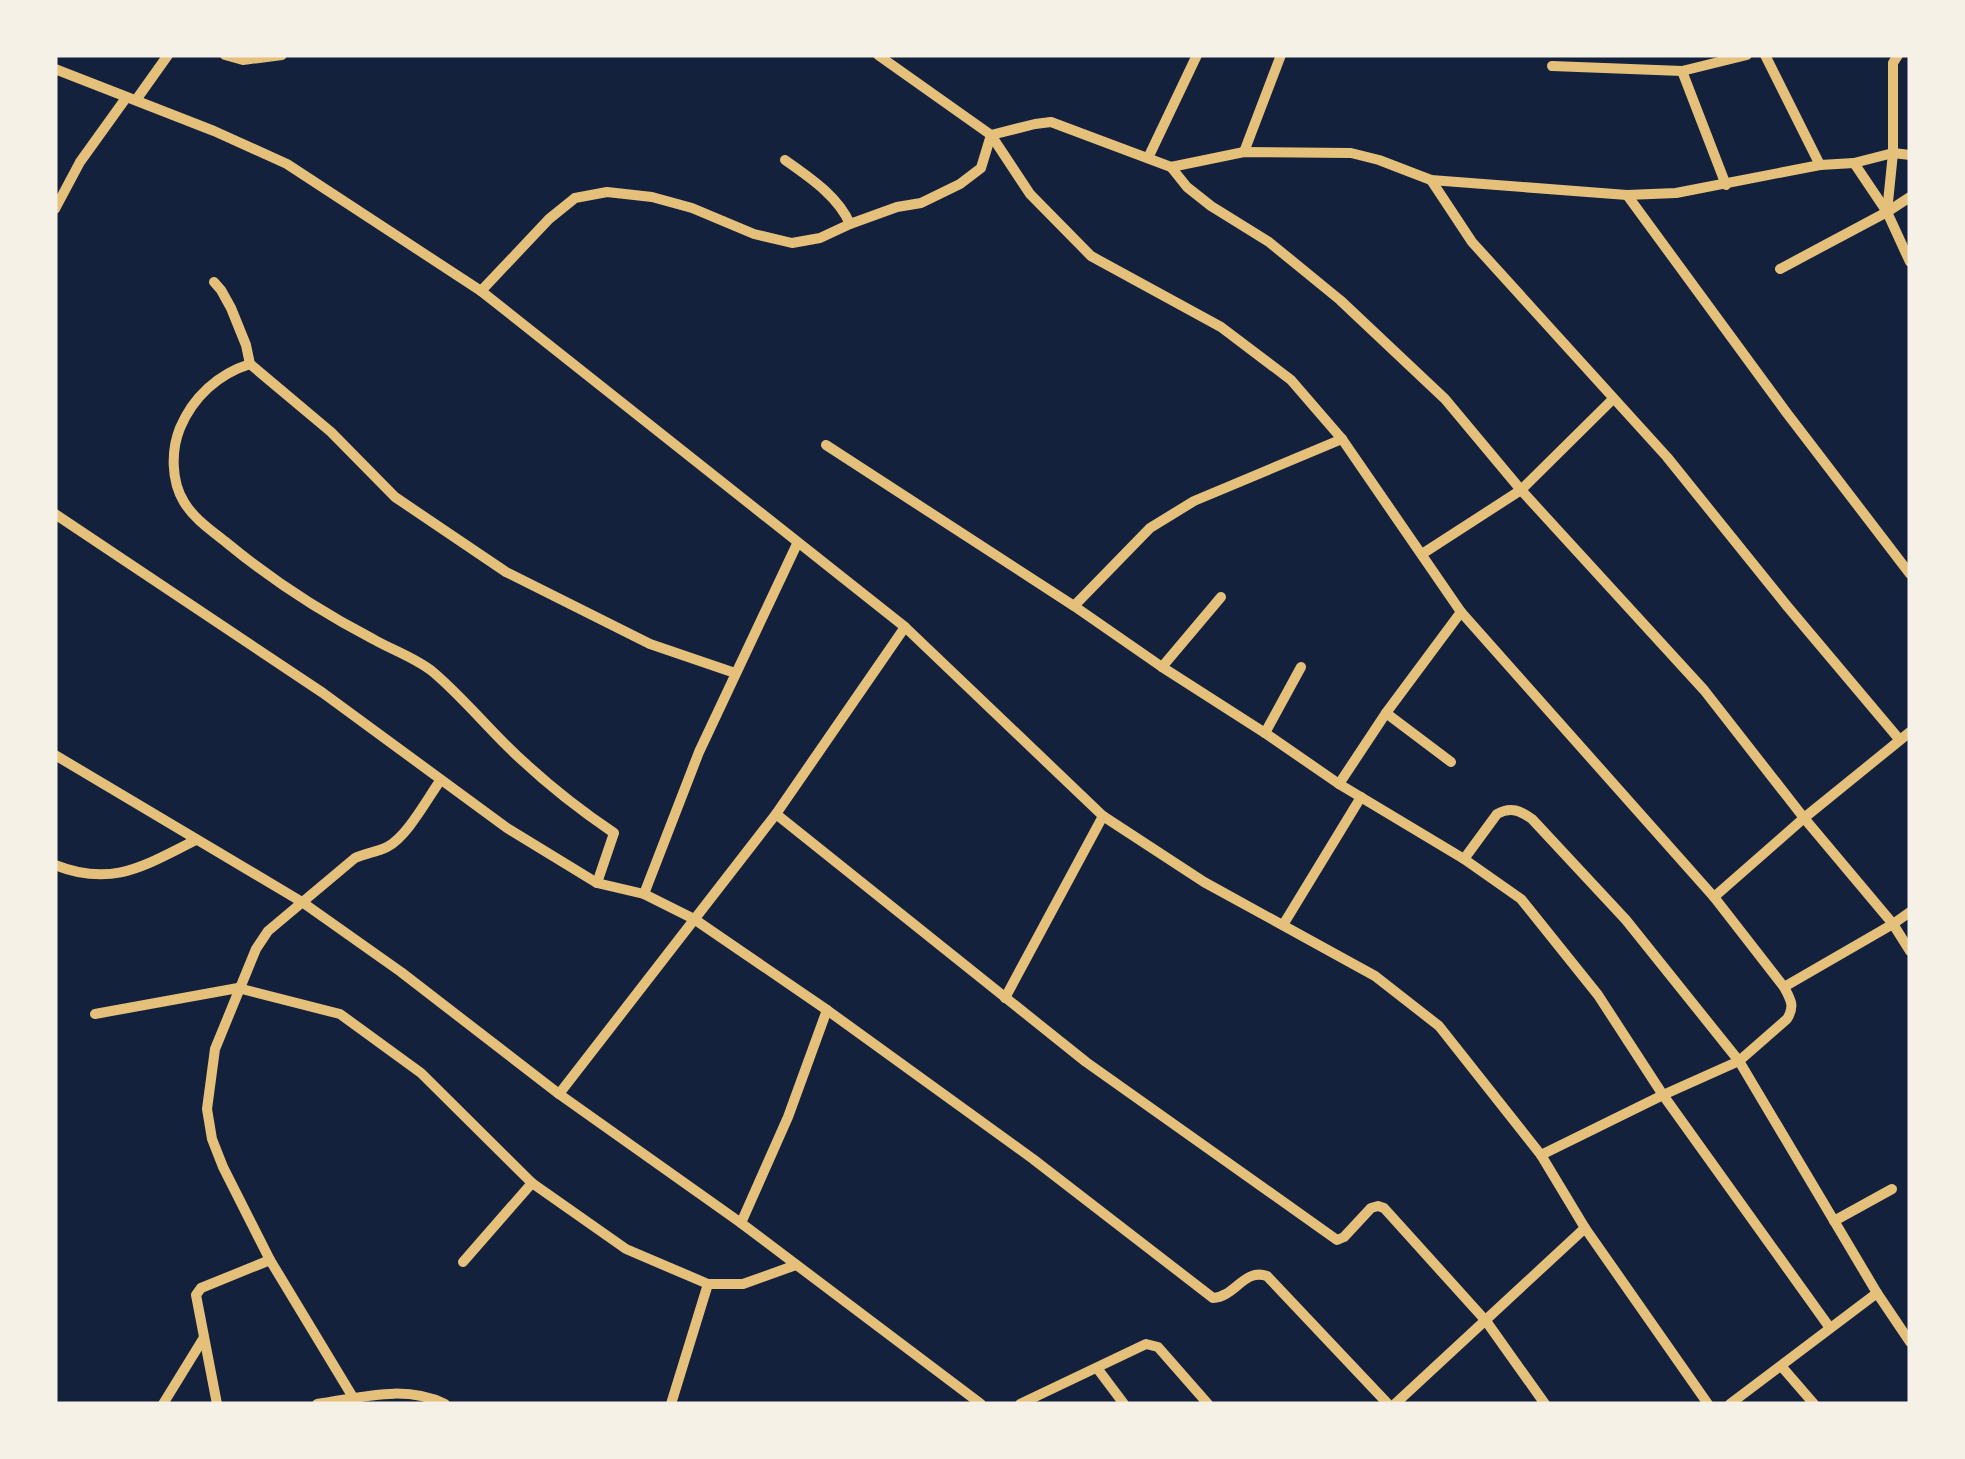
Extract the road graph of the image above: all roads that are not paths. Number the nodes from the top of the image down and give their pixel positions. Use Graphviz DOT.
graph roads {
  1 [pos="168,55"];
  2 [pos="225,55"];
  3 [pos="282,55"];
  4 [pos="878,55"];
  5 [pos="1197,55"];
  6 [pos="1282,55"];
  7 [pos="1747,55"];
  8 [pos="1764,55"];
  9 [pos="1898,55"];
  10 [pos="1552,66"];
  11 [pos="55,69"];
  12 [pos="1682,71"];
  13 [pos="131,99"];
  14 [pos="991,135"];
  15 [pos="1244,152"];
  16 [pos="1893,153"];
  17 [pos="1910,155"];
  18 [pos="1148,158"];
  19 [pos="785,160"];
  20 [pos="1854,163"];
  21 [pos="1820,165"];
  22 [pos="1171,167"];
  23 [pos="1431,180"];
  24 [pos="1726,185"];
  25 [pos="1628,195"];
  26 [pos="1910,196"];
  27 [pos="55,209"];
  28 [pos="1887,212"];
  29 [pos="850,224"];
  30 [pos="1910,262"];
  31 [pos="1780,269"];
  32 [pos="214,282"];
  33 [pos="482,291"];
  34 [pos="250,364"];
  35 [pos="1613,399"];
  36 [pos="1342,439"];
  37 [pos="826,445"];
  38 [pos="1520,490"];
  39 [pos="55,514"];
  40 [pos="798,544"];
  41 [pos="1422,554"];
  42 [pos="1910,574"];
  43 [pos="1221,597"];
  44 [pos="1074,606"];
  45 [pos="1461,612"];
  46 [pos="905,627"];
  47 [pos="1162,667"];
  48 [pos="1302,667"];
  49 [pos="735,673"];
  50 [pos="1386,713"];
  51 [pos="1265,733"];
  52 [pos="1905,736"];
  53 [pos="55,755"];
  54 [pos="1451,762"];
  55 [pos="440,781"];
  56 [pos="1339,784"];
  57 [pos="1361,797"];
  58 [pos="776,814"];
  59 [pos="1103,816"];
  60 [pos="1804,818"];
  61 [pos="196,840"];
  62 [pos="1464,859"];
  63 [pos="55,865"];
  64 [pos="596,883"];
  65 [pos="644,894"];
  66 [pos="1714,897"];
  67 [pos="302,902"];
  68 [pos="1910,912"];
  69 [pos="694,919"];
  70 [pos="1283,924"];
  71 [pos="1893,924"];
  72 [pos="1910,951"];
  73 [pos="1784,987"];
  74 [pos="238,988"];
  75 [pos="1005,998"];
  76 [pos="827,1010"];
  77 [pos="96,1014"];
  78 [pos="1738,1062"];
  79 [pos="559,1094"];
  80 [pos="1663,1095"];
  81 [pos="1540,1155"];
  82 [pos="532,1183"];
  83 [pos="1892,1189"];
  84 [pos="1834,1221"];
  85 [pos="741,1223"];
  86 [pos="1585,1228"];
  87 [pos="270,1260"];
  88 [pos="462,1262"];
  89 [pos="796,1265"];
  90 [pos="708,1284"];
  91 [pos="1876,1293"];
  92 [pos="1486,1321"];
  93 [pos="1830,1328"];
  94 [pos="203,1339"];
  95 [pos="1910,1342"];
  96 [pos="1782,1367"];
  97 [pos="1097,1368"];
  98 [pos="354,1399"];
  99 [pos="1036,1401"];
  100 [pos="163,1404"];
  101 [pos="216,1404"];
  102 [pos="317,1404"];
  103 [pos="445,1404"];
  104 [pos="671,1404"];
  105 [pos="981,1404"];
  106 [pos="1020,1404"];
  107 [pos="1124,1404"];
  108 [pos="1208,1404"];
  109 [pos="1391,1404"];
  110 [pos="1544,1404"];
  111 [pos="1708,1404"];
  112 [pos="1730,1404"];
  113 [pos="1814,1404"];
  1 -- 13 [label="street"];
  2 -- 3 [label="street"];
  4 -- 14 [label="street"];
  5 -- 18 [label="street"];
  6 -- 15 [label="street"];
  7 -- 12 [label="street"];
  8 -- 21 [label="street"];
  9 -- 16 [label="street"];
  10 -- 12 [label="street"];
  11 -- 13 [label="street"];
  12 -- 24 [label="street"];
  13 -- 27 [label="street"];
  13 -- 33 [label="street"];
  14 -- 18 [label="street"];
  14 -- 29 [label="street"];
  14 -- 36 [label="street"];
  15 -- 22 [label="street"];
  15 -- 23 [label="street"];
  16 -- 17 [label="street"];
  16 -- 20 [label="street"];
  16 -- 28 [label="street"];
  18 -- 22 [label="street"];
  19 -- 29 [label="street"];
  20 -- 21 [label="street"];
  20 -- 28 [label="street"];
  21 -- 24 [label="street"];
  22 -- 38 [label="street"];
  23 -- 25 [label="street"];
  23 -- 35 [label="street"];
  24 -- 25 [label="street"];
  25 -- 42 [label="street"];
  26 -- 28 [label="street"];
  28 -- 30 [label="street"];
  28 -- 31 [label="street"];
  29 -- 33 [label="street"];
  32 -- 34 [label="street"];
  33 -- 40 [label="street"];
  34 -- 49 [label="street"];
  34 -- 64 [label="street"];
  35 -- 38 [label="street"];
  35 -- 52 [label="street"];
  36 -- 41 [label="street"];
  36 -- 44 [label="street"];
  37 -- 44 [label="street"];
  38 -- 41 [label="street"];
  38 -- 60 [label="street"];
  39 -- 55 [label="street"];
  40 -- 46 [label="street"];
  40 -- 49 [label="street"];
  41 -- 45 [label="street"];
  43 -- 47 [label="street"];
  44 -- 47 [label="street"];
  45 -- 50 [label="street"];
  45 -- 66 [label="street"];
  46 -- 58 [label="street"];
  46 -- 59 [label="street"];
  47 -- 51 [label="street"];
  48 -- 51 [label="street"];
  49 -- 65 [label="street"];
  50 -- 54 [label="street"];
  50 -- 56 [label="street"];
  51 -- 56 [label="street"];
  52 -- 60 [label="street"];
  53 -- 61 [label="street"];
  55 -- 64 [label="street"];
  55 -- 67 [label="street"];
  56 -- 57 [label="street"];
  57 -- 62 [label="street"];
  57 -- 70 [label="street"];
  58 -- 69 [label="street"];
  58 -- 75 [label="street"];
  59 -- 70 [label="street"];
  59 -- 75 [label="street"];
  60 -- 66 [label="street"];
  60 -- 71 [label="street"];
  61 -- 63 [label="street"];
  61 -- 67 [label="street"];
  62 -- 78 [label="street"];
  62 -- 80 [label="street"];
  64 -- 65 [label="street"];
  65 -- 69 [label="street"];
  66 -- 73 [label="street"];
  67 -- 74 [label="street"];
  67 -- 79 [label="street"];
  68 -- 71 [label="street"];
  69 -- 76 [label="street"];
  69 -- 79 [label="street"];
  70 -- 81 [label="street"];
  71 -- 72 [label="street"];
  71 -- 73 [label="street"];
  73 -- 78 [label="street"];
  74 -- 77 [label="street"];
  74 -- 82 [label="street"];
  74 -- 87 [label="street"];
  75 -- 92 [label="street"];
  76 -- 85 [label="street"];
  76 -- 109 [label="street"];
  78 -- 80 [label="street"];
  78 -- 84 [label="street"];
  79 -- 85 [label="street"];
  80 -- 81 [label="street"];
  80 -- 93 [label="street"];
  81 -- 86 [label="street"];
  82 -- 88 [label="street"];
  82 -- 90 [label="street"];
  83 -- 84 [label="street"];
  84 -- 91 [label="street"];
  85 -- 89 [label="street"];
  86 -- 92 [label="street"];
  86 -- 111 [label="street"];
  87 -- 94 [label="street"];
  87 -- 98 [label="street"];
  89 -- 90 [label="street"];
  89 -- 105 [label="street"];
  90 -- 104 [label="street"];
  91 -- 93 [label="street"];
  91 -- 95 [label="street"];
  92 -- 109 [label="street"];
  92 -- 110 [label="street"];
  93 -- 96 [label="street"];
  94 -- 100 [label="street"];
  94 -- 101 [label="street"];
  96 -- 112 [label="street"];
  96 -- 113 [label="street"];
  97 -- 99 [label="street"];
  97 -- 107 [label="street"];
  97 -- 108 [label="street"];
  98 -- 102 [label="street"];
  98 -- 103 [label="street"];
  99 -- 106 [label="street"];
}
